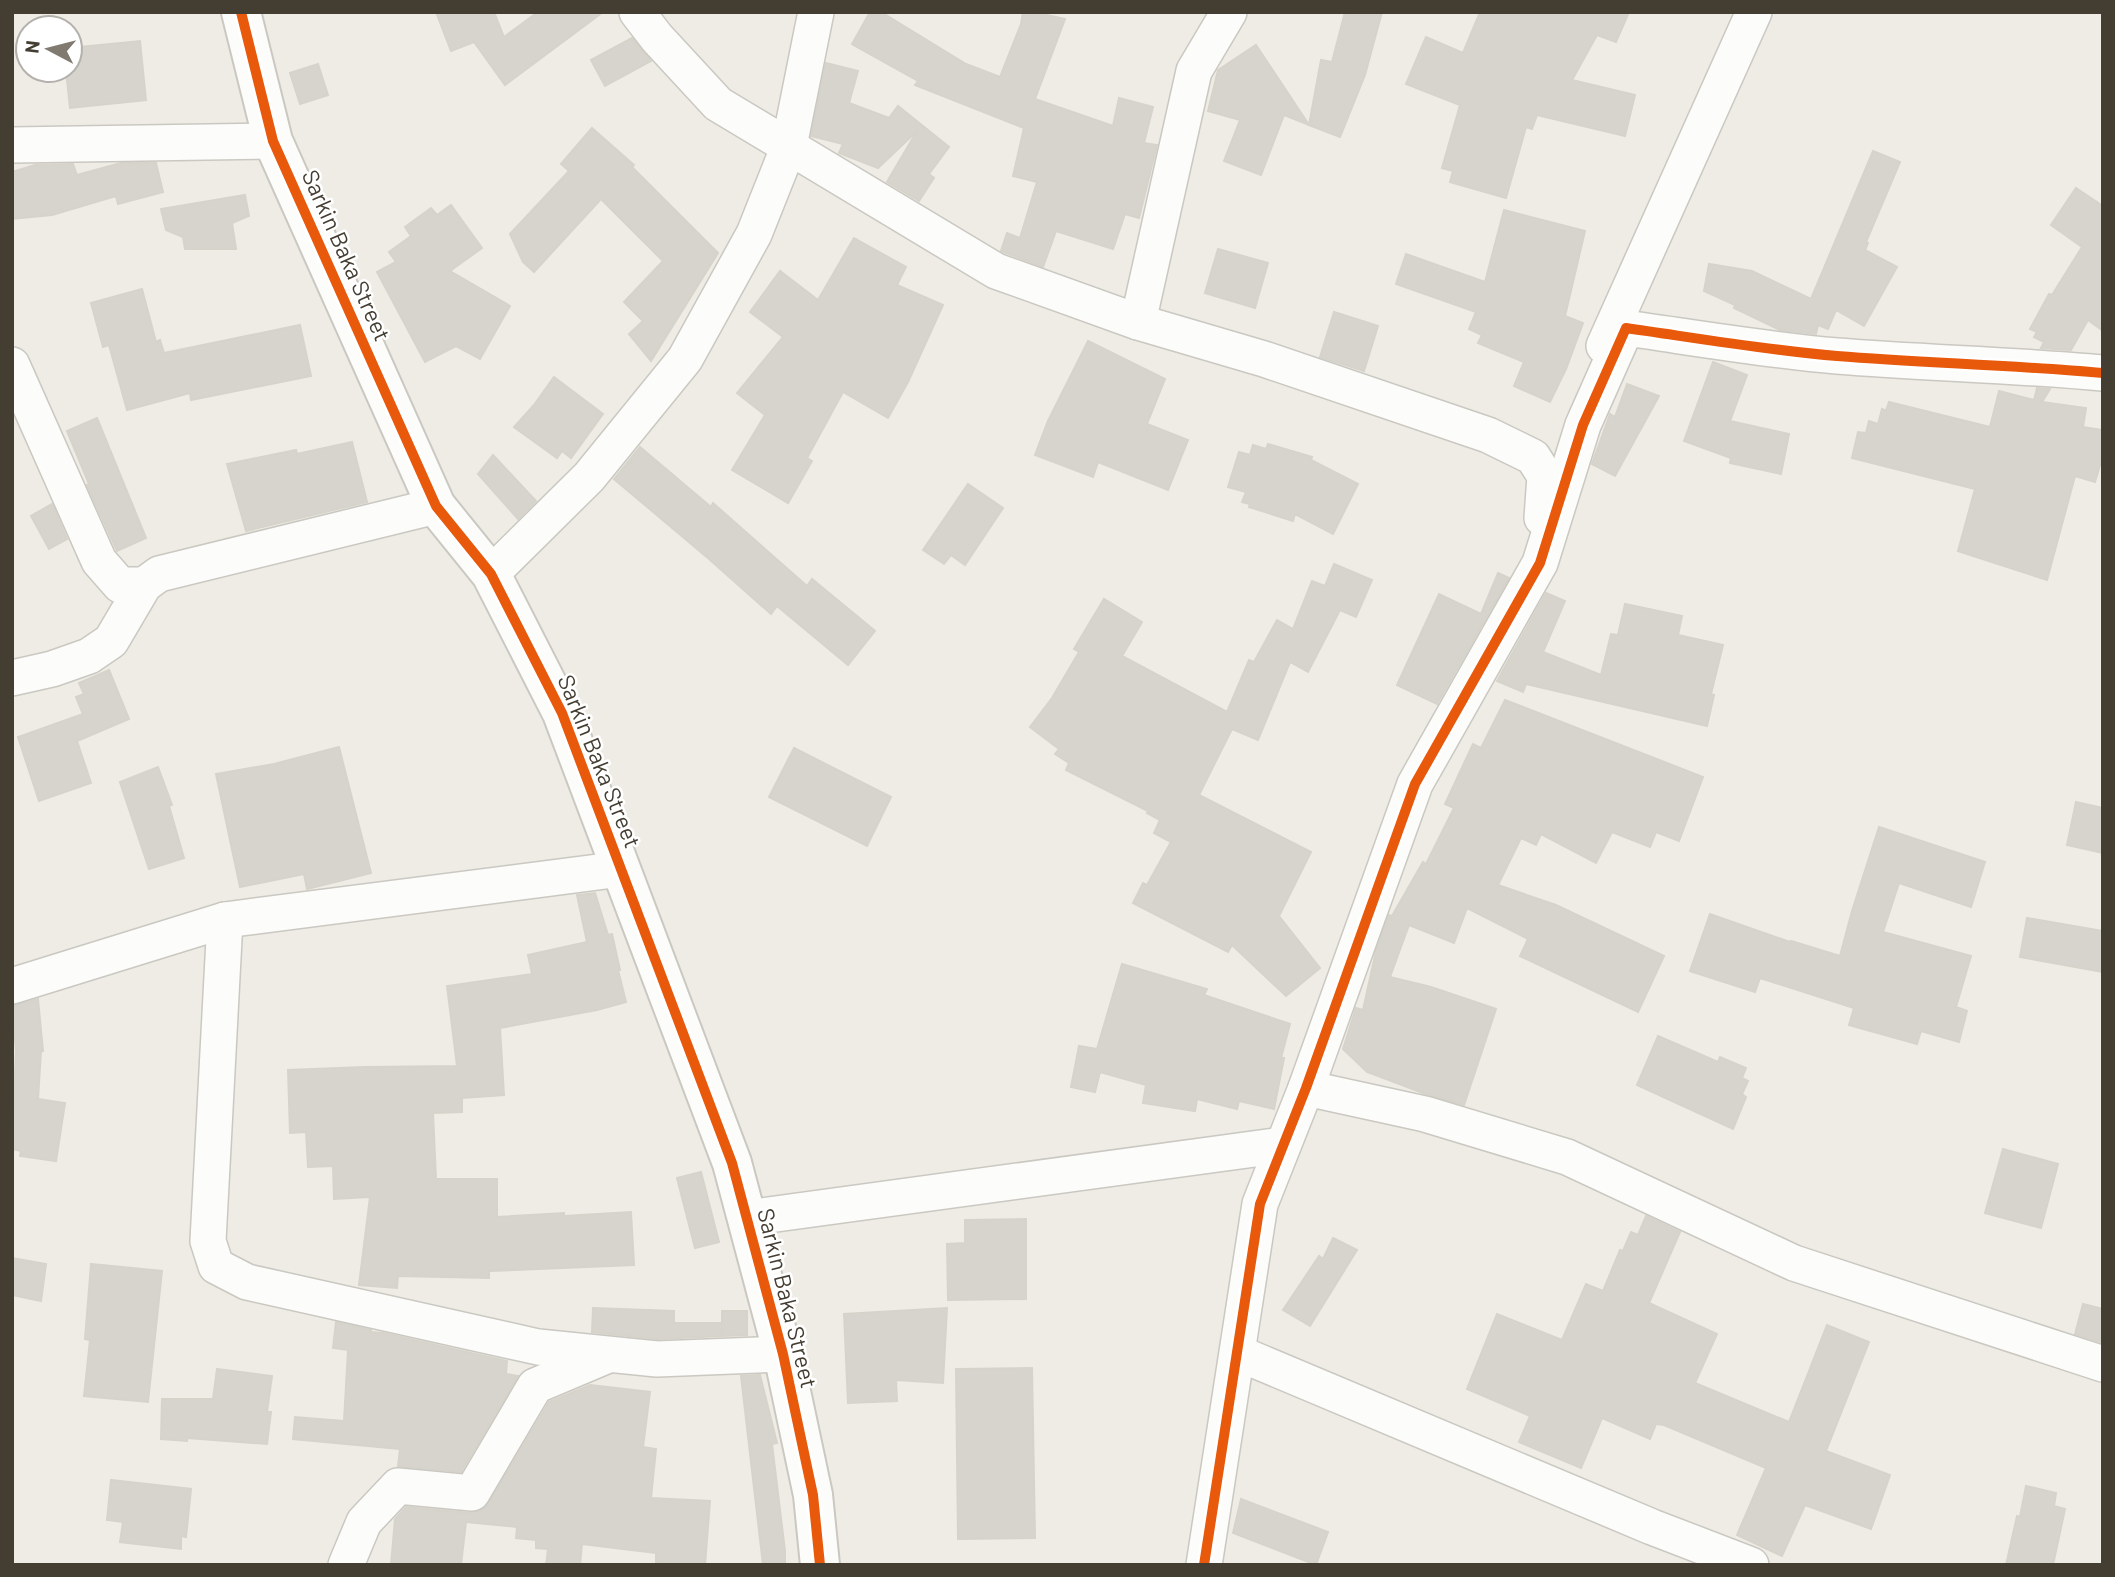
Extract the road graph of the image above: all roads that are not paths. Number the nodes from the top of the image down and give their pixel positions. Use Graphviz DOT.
graph roads {
  1 [pos="241,12"];
  2 [pos="637,12"];
  3 [pos="816,12"];
  4 [pos="1229,12"];
  5 [pos="1754,12"];
  6 [pos="273,141"];
  7 [pos="12,145"];
  8 [pos="789,146"];
  9 [pos="1138,322"];
  10 [pos="12,365"];
  11 [pos="2103,373"];
  12 [pos="1545,477"];
  13 [pos="436,506"];
  14 [pos="1540,564"];
  15 [pos="491,574"];
  16 [pos="144,585"];
  17 [pos="12,678"];
  18 [pos="621,869"];
  19 [pos="225,920"];
  20 [pos="12,985"];
  21 [pos="1306,1088"];
  22 [pos="1283,1145"];
  23 [pos="746,1218"];
  24 [pos="1238,1353"];
  25 [pos="610,1354"];
  26 [pos="783,1354"];
  27 [pos="2103,1364"];
  28 [pos="346,1565"];
  29 [pos="820,1565"];
  30 [pos="1204,1565"];
  31 [pos="1751,1565"];
  1 -- 6 [label="street, Sarkin Baka Street"];
  2 -- 8 [label="street"];
  3 -- 8 [label="street"];
  4 -- 9 [label="street"];
  5 -- 12 [label="street"];
  6 -- 7 [label="street"];
  6 -- 13 [label="street, Sarkin Baka Street"];
  8 -- 9 [label="street"];
  8 -- 15 [label="street"];
  9 -- 12 [label="street"];
  10 -- 16 [label="street"];
  11 -- 14 [label="street"];
  12 -- 14 [label="street"];
  13 -- 15 [label="street, Sarkin Baka Street"];
  13 -- 16 [label="street"];
  14 -- 21 [label="street"];
  15 -- 18 [label="street, Sarkin Baka Street"];
  16 -- 17 [label="street"];
  18 -- 19 [label="street"];
  18 -- 23 [label="street, Sarkin Baka Street"];
  19 -- 20 [label="street"];
  19 -- 25 [label="street"];
  21 -- 22 [label="street"];
  21 -- 27 [label="street"];
  22 -- 23 [label="street"];
  22 -- 24 [label="street"];
  23 -- 26 [label="street, Sarkin Baka Street"];
  24 -- 30 [label="street"];
  24 -- 31 [label="street"];
  25 -- 26 [label="street"];
  25 -- 28 [label="street"];
  26 -- 29 [label="street, Sarkin Baka Street"];
}
